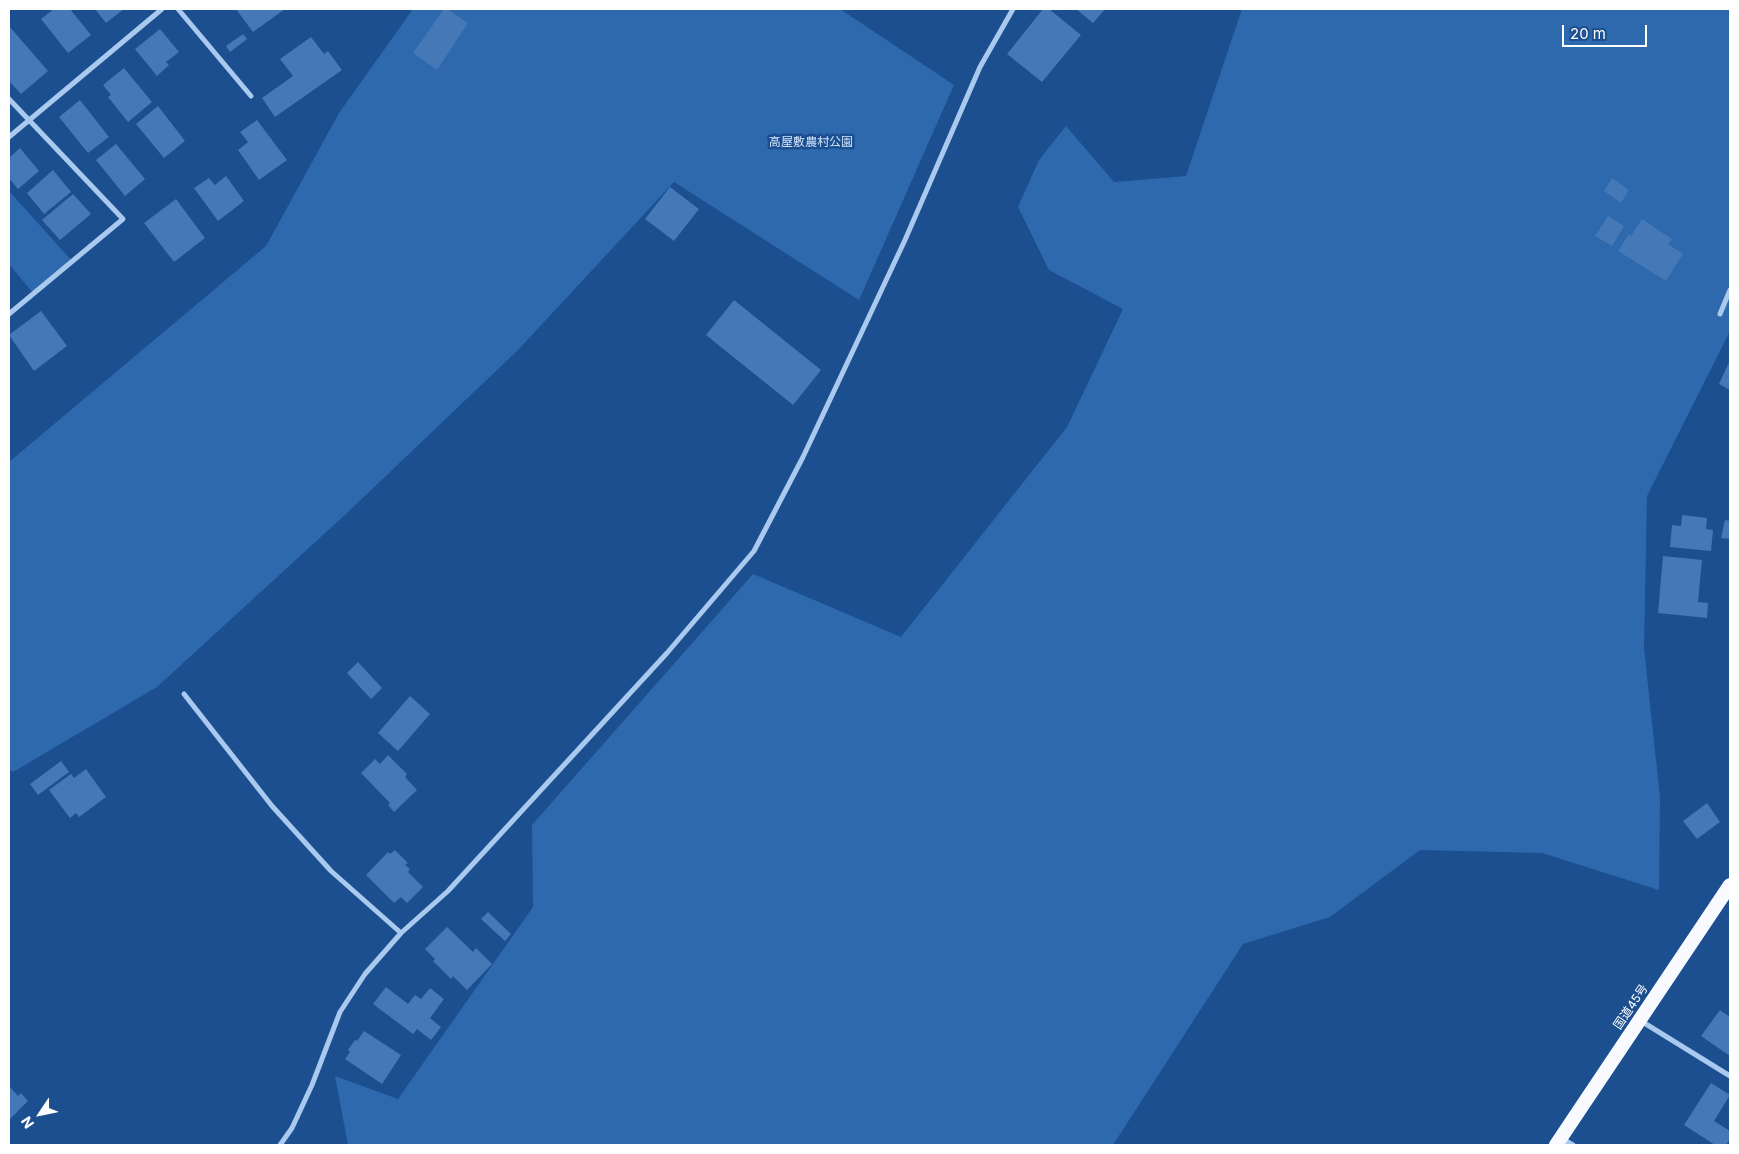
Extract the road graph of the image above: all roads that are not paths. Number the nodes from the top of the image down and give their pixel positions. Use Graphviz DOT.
graph roads {
  1 [pos="162,9"];
  2 [pos="178,9"];
  3 [pos="1013,9"];
  4 [pos="252,96"];
  5 [pos="9,99"];
  6 [pos="28,120"];
  7 [pos="9,137"];
  8 [pos="1730,290"];
  9 [pos="9,314"];
  10 [pos="1720,314"];
  11 [pos="184,694"];
  12 [pos="1729,891"];
  13 [pos="401,934"];
  14 [pos="1640,1020"];
  15 [pos="1730,1076"];
  16 [pos="1558,1142"];
  17 [pos="280,1145"];
  18 [pos="1573,1145"];
  1 -- 6 [label="street"];
  2 -- 4 [label="street"];
  3 -- 13 [label="street"];
  5 -- 6 [label="street"];
  6 -- 7 [label="street"];
  6 -- 9 [label="street"];
  8 -- 10 [label="street"];
  11 -- 13 [label="street"];
  12 -- 14 [label="highway, 国道45号"];
  13 -- 17 [label="street"];
  14 -- 15 [label="street"];
  14 -- 16 [label="highway, 国道45号"];
  16 -- 18 [label="street"];
}
